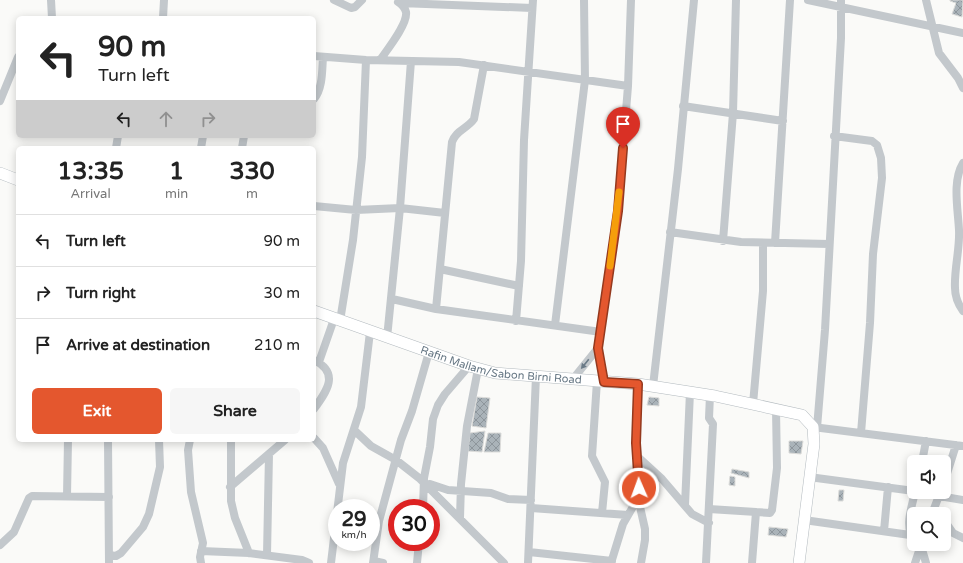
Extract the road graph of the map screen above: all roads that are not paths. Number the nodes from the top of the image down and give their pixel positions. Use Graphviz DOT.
graph roads {
  1 [pos="51,0"];
  2 [pos="164,0"];
  3 [pos="334,0"];
  4 [pos="362,0"];
  5 [pos="584,0"];
  6 [pos="631,0"];
  7 [pos="694,0"];
  8 [pos="736,0"];
  9 [pos="790,0"];
  10 [pos="808,0"];
  11 [pos="926,0"];
  12 [pos="398,1"];
  13 [pos="532,4"];
  14 [pos="840,4"];
  15 [pos="52,16"];
  16 [pos="164,16"];
  17 [pos="932,26"];
  18 [pos="963,33"];
  19 [pos="316,56"];
  20 [pos="323,57"];
  21 [pos="366,60"];
  22 [pos="380,60"];
  23 [pos="411,61"];
  24 [pos="16,62"];
  25 [pos="484,65"];
  26 [pos="529,72"];
  27 [pos="585,80"];
  28 [pos="628,86"];
  29 [pos="963,88"];
  30 [pos="316,96"];
  31 [pos="0,102"];
  32 [pos="683,106"];
  33 [pos="733,113"];
  34 [pos="783,121"];
  35 [pos="834,136"];
  36 [pos="963,163"];
  37 [pos="0,173"];
  38 [pos="16,179"];
  39 [pos="316,206"];
  40 [pos="400,208"];
  41 [pos="356,210"];
  42 [pos="446,213"];
  43 [pos="961,230"];
  44 [pos="670,232"];
  45 [pos="723,241"];
  46 [pos="763,243"];
  47 [pos="775,243"];
  48 [pos="829,244"];
  49 [pos="440,269"];
  50 [pos="519,286"];
  51 [pos="392,299"];
  52 [pos="436,309"];
  53 [pos="963,311"];
  54 [pos="316,312"];
  55 [pos="337,320"];
  56 [pos="516,321"];
  57 [pos="555,326"];
  58 [pos="370,332"];
  59 [pos="601,332"];
  60 [pos="387,338"];
  61 [pos="598,348"];
  62 [pos="429,352"];
  63 [pos="316,361"];
  64 [pos="474,368"];
  65 [pos="536,376"];
  66 [pos="573,379"];
  67 [pos="601,381"];
  68 [pos="638,384"];
  69 [pos="653,386"];
  70 [pos="690,392"];
  71 [pos="710,395"];
  72 [pos="753,404"];
  73 [pos="316,406"];
  74 [pos="776,409"];
  75 [pos="815,428"];
  76 [pos="354,430"];
  77 [pos="861,433"];
  78 [pos="316,440"];
  79 [pos="926,441"];
  80 [pos="68,442"];
  81 [pos="108,442"];
  82 [pos="159,442"];
  83 [pos="190,442"];
  84 [pos="231,442"];
  85 [pos="276,444"];
  86 [pos="959,445"];
  87 [pos="269,454"];
  88 [pos="923,455"];
  89 [pos="638,457"];
  90 [pos="396,460"];
  91 [pos="951,465"];
  92 [pos="809,477"];
  93 [pos="424,484"];
  94 [pos="339,485"];
  95 [pos="230,487"];
  96 [pos="888,487"];
  97 [pos="907,490"];
  98 [pos="461,491"];
  99 [pos="67,496"];
  100 [pos="109,497"];
  101 [pos="951,497"];
  102 [pos="638,498"];
  103 [pos="423,499"];
  104 [pos="963,500"];
  105 [pos="531,504"];
  106 [pos="686,506"];
  107 [pos="709,509"];
  108 [pos="756,512"];
  109 [pos="602,514"];
  110 [pos="628,515"];
  111 [pos="460,518"];
  112 [pos="804,520"];
  113 [pos="709,523"];
  114 [pos="951,530"];
  115 [pos="884,531"];
  116 [pos="907,537"];
  117 [pos="963,538"];
  118 [pos="0,545"];
  119 [pos="201,551"];
  120 [pos="418,551"];
  121 [pos="918,551"];
  122 [pos="922,551"];
  123 [pos="529,552"];
  124 [pos="249,553"];
  125 [pos="267,555"];
  126 [pos="109,559"];
  127 [pos="373,562"];
  128 [pos="611,562"];
  129 [pos="201,563"];
  130 [pos="309,563"];
  131 [pos="331,563"];
  132 [pos="383,563"];
  133 [pos="417,563"];
  134 [pos="504,563"];
  135 [pos="528,563"];
  136 [pos="641,563"];
  137 [pos="706,563"];
  138 [pos="752,563"];
  139 [pos="799,563"];
  140 [pos="915,563"];
  141 [pos="926,563"];
  1 -- 15 [label="street"];
  2 -- 16 [label="street"];
  3 -- 4 [label="street"];
  5 -- 27 [label="street"];
  6 -- 28 [label="street"];
  7 -- 32 [label="street"];
  8 -- 33 [label="street"];
  9 -- 34 [label="street"];
  10 -- 14 [label="street"];
  11 -- 17 [label="street"];
  12 -- 13 [label="street"];
  12 -- 22 [label="street"];
  13 -- 26 [label="street"];
  14 -- 17 [label="street"];
  14 -- 35 [label="street"];
  17 -- 18 [label="street"];
  17 -- 29 [label="street"];
  19 -- 20 [label="street"];
  20 -- 21 [label="street"];
  20 -- 30 [label="street"];
  21 -- 22 [label="street"];
  21 -- 41 [label="street"];
  22 -- 23 [label="street"];
  23 -- 25 [label="street"];
  23 -- 40 [label="street"];
  24 -- 31 [label="street"];
  25 -- 26 [label="street"];
  25 -- 42 [label="street"];
  26 -- 27 [label="street"];
  26 -- 50 [label="street"];
  27 -- 28 [label="street"];
  27 -- 57 [label="street"];
  28 -- 59 [label="street"];
  32 -- 33 [label="street"];
  32 -- 44 [label="street"];
  33 -- 34 [label="street"];
  33 -- 45 [label="street"];
  34 -- 47 [label="street"];
  35 -- 48 [label="street"];
  35 -- 77 [label="street"];
  36 -- 43 [label="street"];
  37 -- 38 [label="street"];
  39 -- 41 [label="street"];
  40 -- 41 [label="street"];
  40 -- 42 [label="street"];
  40 -- 51 [label="street"];
  41 -- 55 [label="street"];
  42 -- 49 [label="street"];
  43 -- 53 [label="street"];
  44 -- 45 [label="street"];
  44 -- 69 [label="street"];
  45 -- 46 [label="street"];
  46 -- 47 [label="street"];
  46 -- 72 [label="street"];
  47 -- 48 [label="street"];
  48 -- 75 [label="street"];
  49 -- 50 [label="street"];
  49 -- 52 [label="street"];
  50 -- 56 [label="street"];
  51 -- 52 [label="street"];
  51 -- 60 [label="street"];
  52 -- 56 [label="street"];
  54 -- 55 [label="street, Rafin Mallam/Sabon Birni Road"];
  55 -- 58 [label="street, Rafin Mallam/Sabon Birni Road"];
  55 -- 63 [label="street"];
  56 -- 57 [label="street"];
  57 -- 59 [label="street"];
  58 -- 60 [label="street, Rafin Mallam/Sabon Birni Road"];
  58 -- 76 [label="street"];
  59 -- 61 [label="street"];
  60 -- 62 [label="street, Rafin Mallam/Sabon Birni Road"];
  61 -- 66 [label="street, one-way"];
  61 -- 67 [label="street"];
  62 -- 64 [label="street, Rafin Mallam/Sabon Birni Road"];
  62 -- 90 [label="street"];
  63 -- 73 [label="street"];
  64 -- 65 [label="street, Rafin Mallam/Sabon Birni Road"];
  64 -- 93 [label="street"];
  64 -- 98 [label="street"];
  65 -- 66 [label="street, Rafin Mallam/Sabon Birni Road"];
  65 -- 105 [label="street"];
  66 -- 67 [label="street, Rafin Mallam/Sabon Birni Road"];
  67 -- 68 [label="street, Rafin Mallam/Sabon Birni Road"];
  67 -- 109 [label="street"];
  68 -- 69 [label="street, Rafin Mallam/Sabon Birni Road"];
  68 -- 89 [label="street"];
  69 -- 70 [label="street, Rafin Mallam/Sabon Birni Road"];
  70 -- 71 [label="street, Rafin Mallam/Sabon Birni Road"];
  70 -- 106 [label="street"];
  71 -- 72 [label="street, Rafin Mallam/Sabon Birni Road"];
  71 -- 107 [label="street"];
  72 -- 74 [label="street, Rafin Mallam/Sabon Birni Road"];
  74 -- 75 [label="street, Rafin Mallam/Sabon Birni Road"];
  74 -- 108 [label="street"];
  75 -- 77 [label="street"];
  75 -- 92 [label="street"];
  76 -- 90 [label="street"];
  76 -- 94 [label="street"];
  77 -- 79 [label="street"];
  78 -- 94 [label="street"];
  79 -- 86 [label="street"];
  79 -- 88 [label="street"];
  80 -- 99 [label="street"];
  81 -- 100 [label="street"];
  82 -- 126 [label="street"];
  83 -- 119 [label="street"];
  84 -- 95 [label="street"];
  85 -- 87 [label="street"];
  86 -- 91 [label="street"];
  87 -- 95 [label="street"];
  87 -- 125 [label="street"];
  89 -- 102 [label="street"];
  89 -- 106 [label="street"];
  90 -- 93 [label="street"];
  90 -- 127 [label="street"];
  92 -- 96 [label="street"];
  92 -- 112 [label="street"];
  93 -- 98 [label="street"];
  93 -- 103 [label="street"];
  93 -- 111 [label="street"];
  94 -- 131 [label="street"];
  95 -- 124 [label="street"];
  96 -- 97 [label="street"];
  96 -- 115 [label="street"];
  98 -- 105 [label="street"];
  98 -- 111 [label="street"];
  99 -- 100 [label="street"];
  99 -- 118 [label="street"];
  100 -- 126 [label="street"];
  101 -- 104 [label="street"];
  102 -- 110 [label="street"];
  102 -- 136 [label="street"];
  105 -- 109 [label="street"];
  105 -- 123 [label="street"];
  106 -- 113 [label="street"];
  107 -- 108 [label="street"];
  107 -- 113 [label="street"];
  108 -- 138 [label="street"];
  109 -- 110 [label="street"];
  110 -- 128 [label="street"];
  111 -- 134 [label="street"];
  112 -- 115 [label="street"];
  112 -- 139 [label="street"];
  113 -- 137 [label="street"];
  114 -- 117 [label="street"];
  115 -- 116 [label="street"];
  119 -- 124 [label="street"];
  119 -- 129 [label="street"];
  120 -- 133 [label="street"];
  121 -- 140 [label="street"];
  122 -- 141 [label="street"];
  123 -- 128 [label="street"];
  123 -- 135 [label="street"];
  124 -- 125 [label="street"];
  125 -- 130 [label="street"];
  127 -- 132 [label="street"];
}
